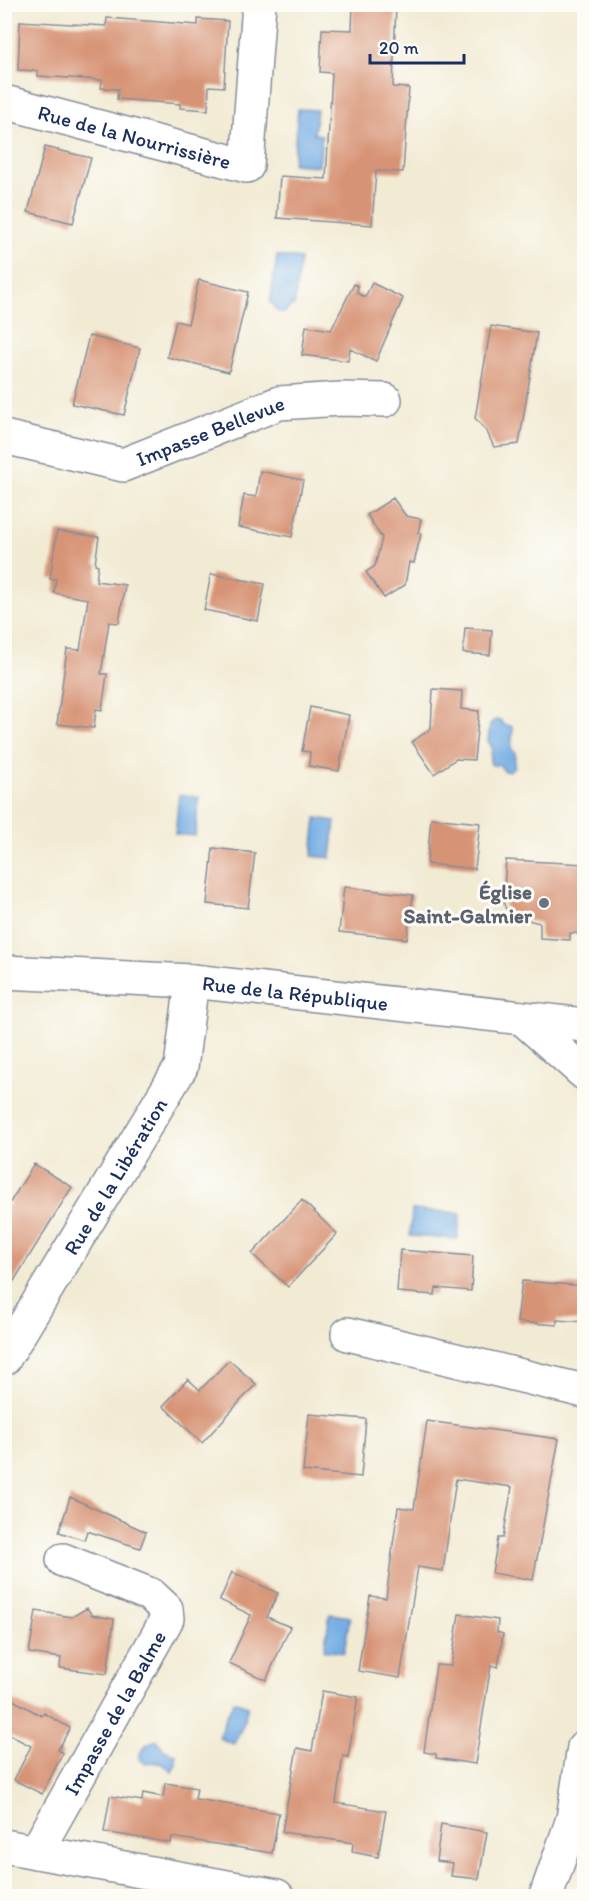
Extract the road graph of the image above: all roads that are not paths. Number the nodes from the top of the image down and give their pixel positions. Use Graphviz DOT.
graph roads {
  1 [pos="259,4"];
  2 [pos="4,102"];
  3 [pos="385,400"];
  4 [pos="4,437"];
  5 [pos="4,972"];
  6 [pos="192,981"];
  7 [pos="522,1018"];
  8 [pos="585,1025"];
  9 [pos="585,1073"];
  10 [pos="348,1334"];
  11 [pos="4,1359"];
  12 [pos="585,1390"];
  13 [pos="63,1560"];
  14 [pos="585,1747"];
  15 [pos="20,1849"];
  16 [pos="209,1890"];
  17 [pos="277,1896"];
  18 [pos="546,1896"];
  1 -- 2 [label="street, Rue de la Nourrissière"];
  3 -- 4 [label="street, Impasse Bellevue"];
  5 -- 6 [label="street, Rue de la République"];
  6 -- 7 [label="street, Rue de la République"];
  6 -- 11 [label="street, Rue de la Libération"];
  7 -- 8 [label="street, Rue de la République"];
  7 -- 9 [label="street"];
  10 -- 12 [label="street"];
  13 -- 15 [label="street, Impasse de la Balme"];
  14 -- 18 [label="street"];
  15 -- 16 [label="street"];
  16 -- 17 [label="street"];
}
